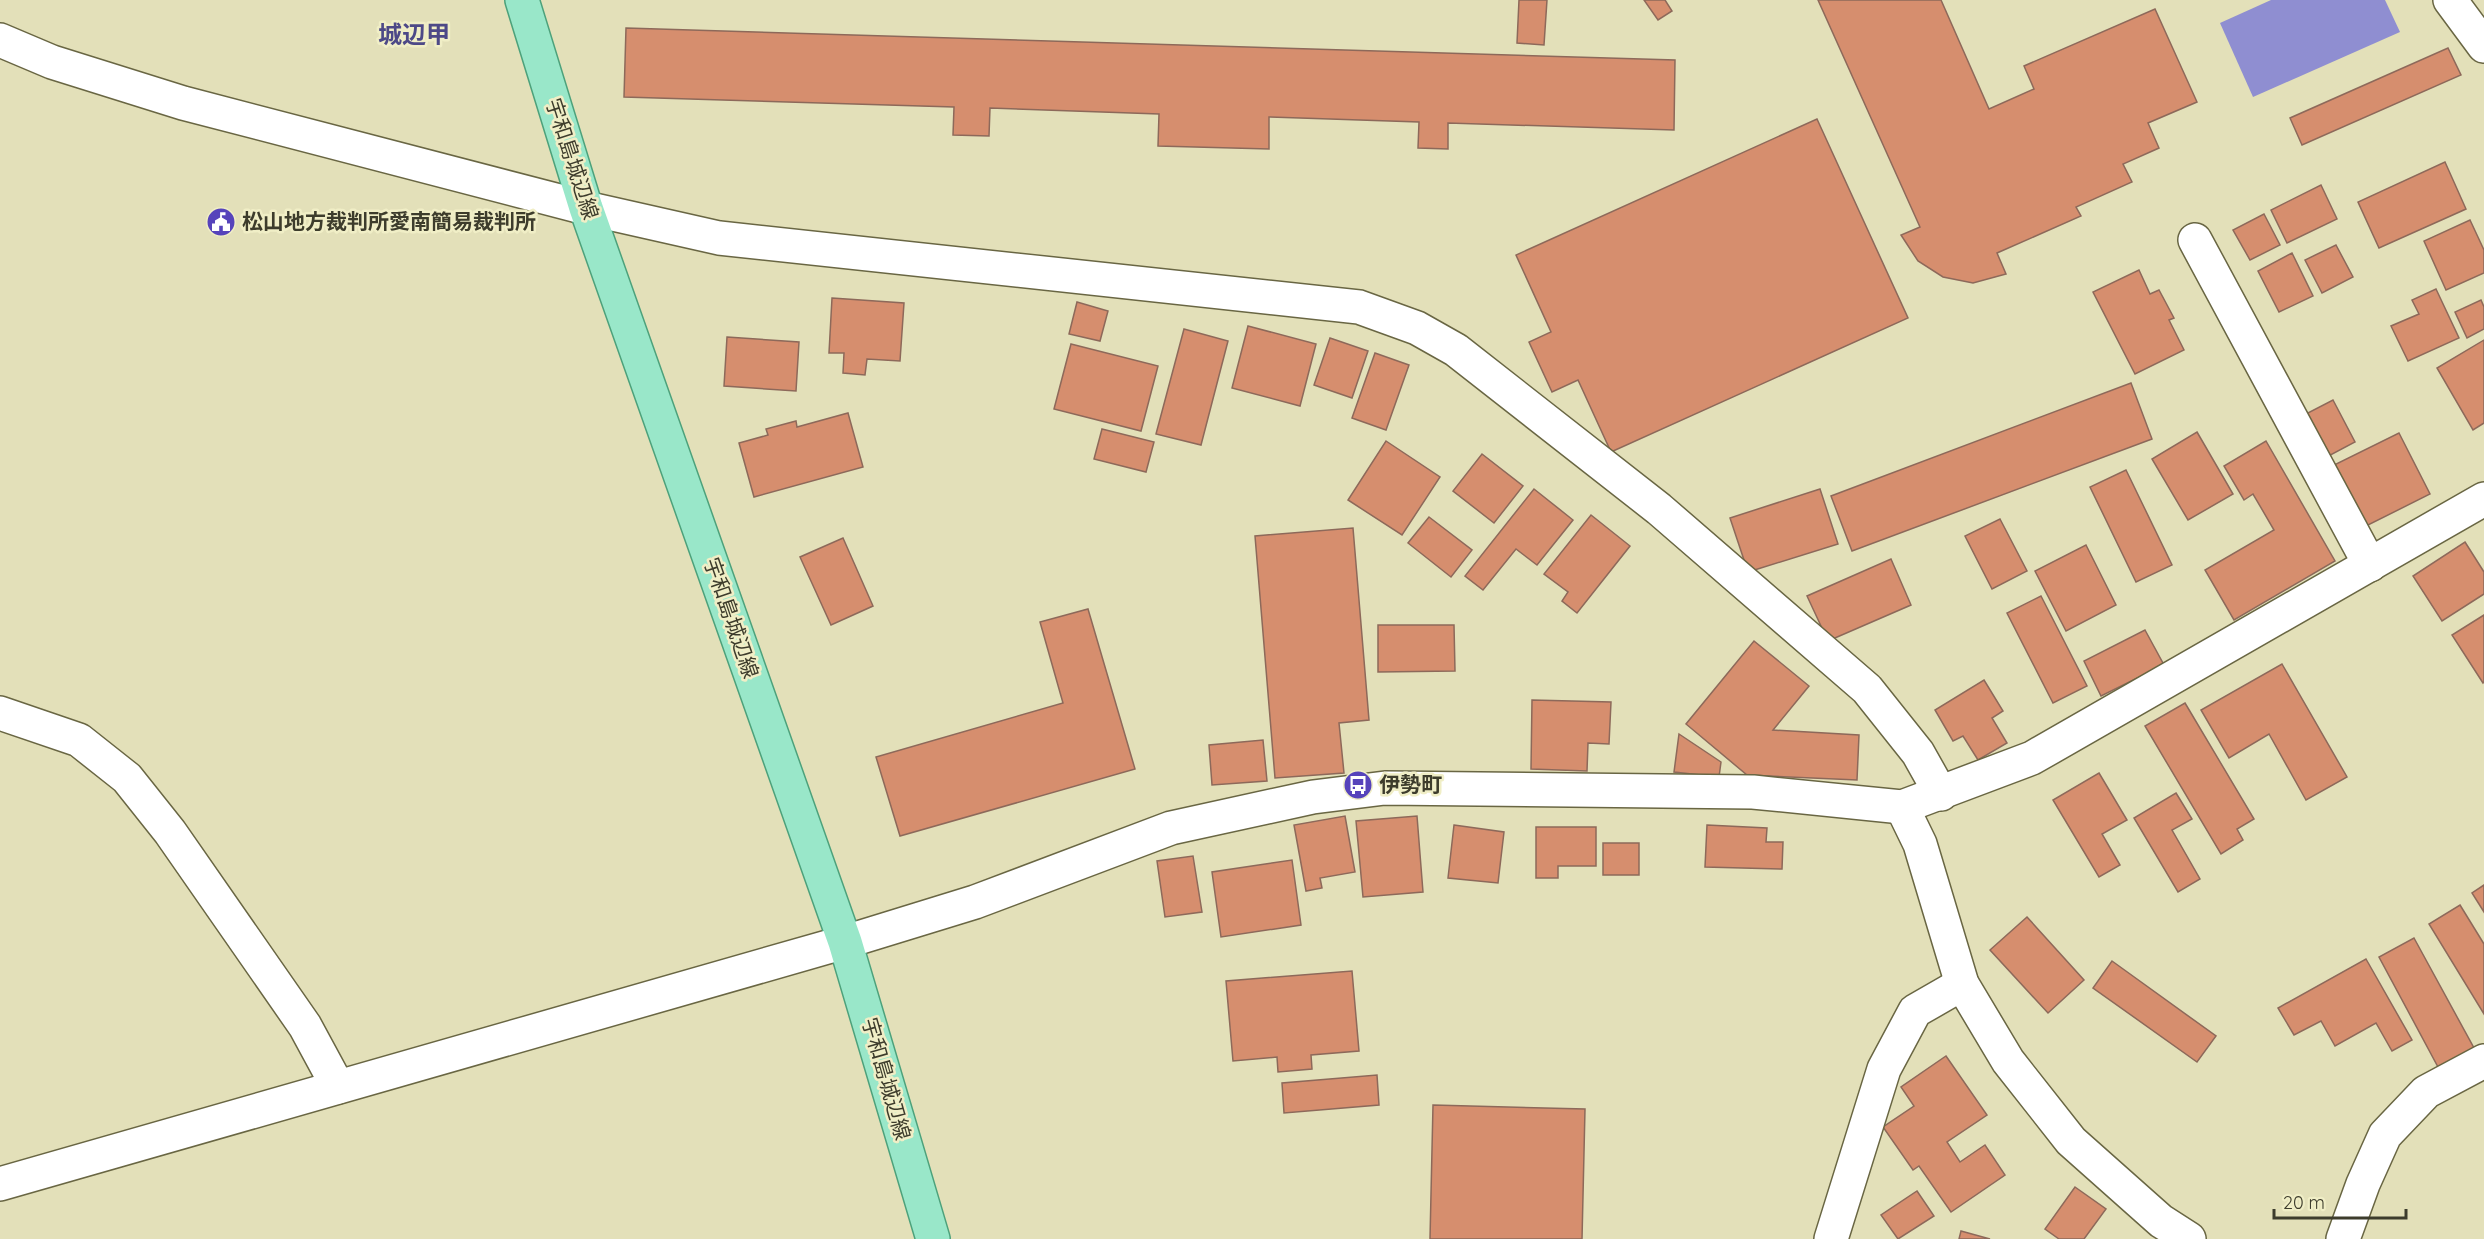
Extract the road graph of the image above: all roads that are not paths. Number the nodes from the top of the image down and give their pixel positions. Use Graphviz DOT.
graph roads {
  1 [pos="522,0"];
  2 [pos="2450,0"];
  3 [pos="0,40"];
  4 [pos="2484,46"];
  5 [pos="586,208"];
  6 [pos="2195,240"];
  7 [pos="2484,499"];
  8 [pos="2370,565"];
  9 [pos="0,713"];
  10 [pos="1941,794"];
  11 [pos="1902,807"];
  12 [pos="845,942"];
  13 [pos="1962,984"];
  14 [pos="2484,1061"];
  15 [pos="338,1087"];
  16 [pos="0,1184"];
  17 [pos="933,1239"];
  18 [pos="1831,1239"];
  19 [pos="2189,1239"];
  20 [pos="2343,1239"];
  1 -- 5 [label="main road, 宇和島城辺線"];
  2 -- 4 [label="street"];
  3 -- 5 [label="street"];
  5 -- 10 [label="street"];
  5 -- 12 [label="main road, 宇和島城辺線"];
  6 -- 8 [label="street"];
  7 -- 8 [label="street"];
  8 -- 10 [label="street"];
  9 -- 15 [label="street"];
  10 -- 11 [label="street"];
  11 -- 12 [label="street"];
  11 -- 13 [label="street"];
  12 -- 15 [label="street"];
  12 -- 17 [label="main road, 宇和島城辺線"];
  13 -- 18 [label="street"];
  13 -- 19 [label="street"];
  14 -- 20 [label="street"];
  15 -- 16 [label="street"];
}
